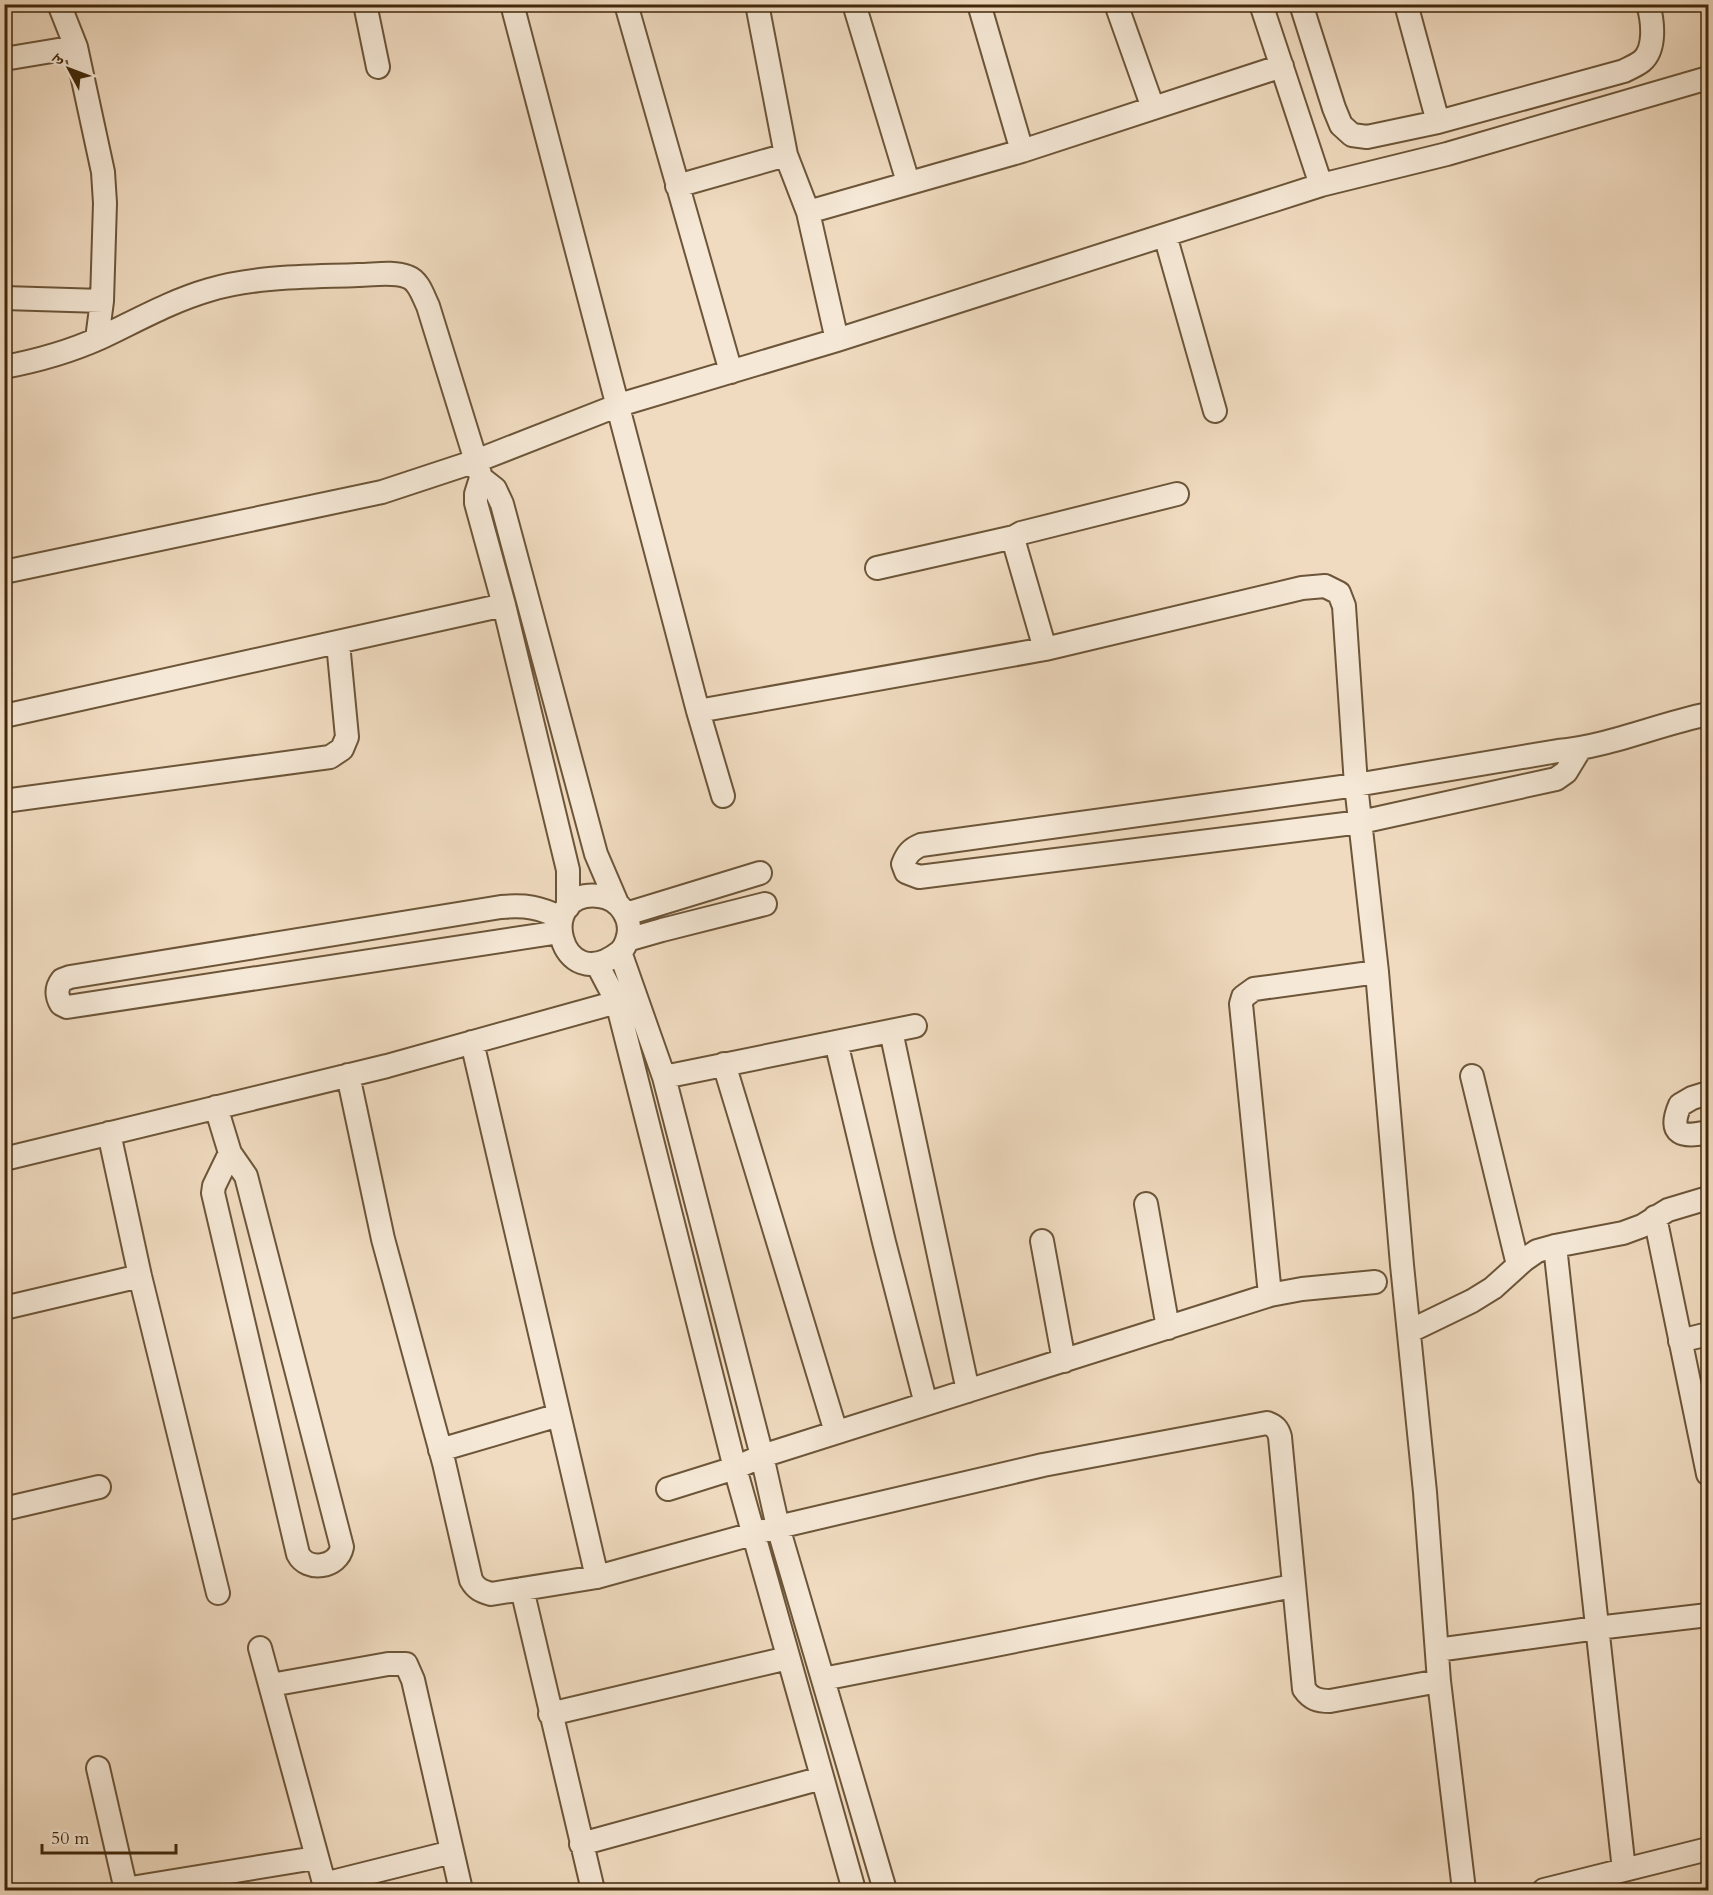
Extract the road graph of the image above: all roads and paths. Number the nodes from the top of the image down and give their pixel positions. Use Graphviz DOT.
graph roads {
  1 [pos="59,4"];
  2 [pos="365,4"];
  3 [pos="512,4"];
  4 [pos="626,4"];
  5 [pos="757,4"];
  6 [pos="854,4"];
  7 [pos="979,4"];
  8 [pos="1116,4"];
  9 [pos="1261,4"];
  10 [pos="1301,4"];
  11 [pos="1406,4"];
  12 [pos="1648,4"];
  13 [pos="76,47"];
  14 [pos="4,59"];
  15 [pos="1282,66"];
  16 [pos="378,67"];
  17 [pos="1708,77"];
  18 [pos="1153,108"];
  19 [pos="1438,122"];
  20 [pos="1022,151"];
  21 [pos="786,155"];
  22 [pos="908,182"];
  23 [pos="1321,185"];
  24 [pos="677,186"];
  25 [pos="808,212"];
  26 [pos="1166,235"];
  27 [pos="4,298"];
  28 [pos="102,301"];
  29 [pos="98,339"];
  30 [pos="837,340"];
  31 [pos="4,367"];
  32 [pos="731,372"];
  33 [pos="619,405"];
  34 [pos="1215,411"];
  35 [pos="478,470"];
  36 [pos="1177,494"];
  37 [pos="1014,537"];
  38 [pos="877,568"];
  39 [pos="4,572"];
  40 [pos="504,605"];
  41 [pos="338,643"];
  42 [pos="1045,649"];
  43 [pos="698,711"];
  44 [pos="1708,714"];
  45 [pos="4,716"];
  46 [pos="1580,749"];
  47 [pos="1356,785"];
  48 [pos="723,796"];
  49 [pos="4,801"];
  50 [pos="1361,822"];
  51 [pos="760,873"];
  52 [pos="765,904"];
  53 [pos="621,908"];
  54 [pos="563,919"];
  55 [pos="624,946"];
  56 [pos="597,964"];
  57 [pos="1377,972"];
  58 [pos="616,1002"];
  59 [pos="915,1026"];
  60 [pos="891,1031"];
  61 [pos="472,1042"];
  62 [pos="836,1042"];
  63 [pos="724,1065"];
  64 [pos="348,1075"];
  65 [pos="1472,1076"];
  66 [pos="664,1077"];
  67 [pos="1708,1093"];
  68 [pos="216,1107"];
  69 [pos="1708,1132"];
  70 [pos="109,1133"];
  71 [pos="230,1153"];
  72 [pos="4,1159"];
  73 [pos="1708,1198"];
  74 [pos="1146,1204"];
  75 [pos="1654,1217"];
  76 [pos="1041,1241"];
  77 [pos="1555,1246"];
  78 [pos="1518,1265"];
  79 [pos="140,1276"];
  80 [pos="1375,1282"];
  81 [pos="1270,1295"];
  82 [pos="4,1308"];
  83 [pos="1168,1328"];
  84 [pos="1410,1331"];
  85 [pos="1708,1334"];
  86 [pos="1680,1341"];
  87 [pos="1064,1361"];
  88 [pos="968,1392"];
  89 [pos="926,1404"];
  90 [pos="559,1415"];
  91 [pos="1704,1428"];
  92 [pos="836,1432"];
  93 [pos="440,1450"];
  94 [pos="762,1456"];
  95 [pos="735,1468"];
  96 [pos="1708,1474"];
  97 [pos="99,1487"];
  98 [pos="668,1488"];
  99 [pos="4,1509"];
  100 [pos="778,1527"];
  101 [pos="754,1534"];
  102 [pos="597,1577"];
  103 [pos="1293,1586"];
  104 [pos="522,1589"];
  105 [pos="218,1593"];
  106 [pos="1708,1615"];
  107 [pos="1597,1628"];
  108 [pos="260,1648"];
  109 [pos="1437,1650"];
  110 [pos="788,1658"];
  111 [pos="823,1679"];
  112 [pos="1440,1681"];
  113 [pos="271,1685"];
  114 [pos="550,1714"];
  115 [pos="98,1768"];
  116 [pos="822,1778"];
  117 [pos="581,1844"];
  118 [pos="1708,1849"];
  119 [pos="452,1852"];
  120 [pos="315,1858"];
  121 [pos="1624,1870"];
  122 [pos="325,1887"];
  123 [pos="126,1890"];
  124 [pos="461,1890"];
  125 [pos="593,1890"];
  126 [pos="854,1890"];
  127 [pos="885,1890"];
  128 [pos="1464,1890"];
  129 [pos="1544,1890"];
  1 -- 13 [label="street"];
  2 -- 16 [label="street"];
  3 -- 33 [label="street"];
  4 -- 24 [label="street"];
  5 -- 21 [label="street"];
  6 -- 22 [label="street"];
  7 -- 20 [label="street"];
  8 -- 18 [label="street"];
  9 -- 15 [label="street"];
  10 -- 19 [label="street"];
  11 -- 19 [label="street"];
  12 -- 19 [label="street"];
  13 -- 14 [label="street"];
  13 -- 28 [label="street"];
  15 -- 18 [label="street"];
  15 -- 23 [label="street"];
  17 -- 23 [label="street"];
  18 -- 20 [label="street"];
  20 -- 22 [label="street"];
  21 -- 24 [label="street"];
  21 -- 25 [label="street"];
  22 -- 25 [label="street"];
  23 -- 26 [label="street"];
  24 -- 32 [label="street"];
  25 -- 30 [label="street"];
  26 -- 30 [label="street"];
  26 -- 34 [label="street"];
  27 -- 28 [label="street"];
  28 -- 29 [label="street"];
  29 -- 31 [label="street"];
  29 -- 35 [label="street"];
  30 -- 32 [label="street"];
  32 -- 33 [label="street"];
  33 -- 35 [label="street"];
  33 -- 43 [label="street"];
  35 -- 39 [label="street"];
  35 -- 40 [label="street"];
  35 -- 53 [label="street"];
  36 -- 37 [label="street"];
  37 -- 38 [label="street"];
  37 -- 42 [label="street"];
  40 -- 41 [label="street"];
  40 -- 54 [label="street"];
  41 -- 45 [label="street"];
  41 -- 49 [label="street"];
  42 -- 43 [label="street"];
  42 -- 47 [label="street"];
  43 -- 48 [label="street"];
  44 -- 46 [label="street"];
  46 -- 47 [label="street"];
  46 -- 50 [label="street"];
  47 -- 50 [label="street"];
  47 -- 50 [label="street"];
  50 -- 57 [label="street"];
  51 -- 53 [label="street"];
  52 -- 55 [label="street"];
  53 -- 54 [label="street"];
  53 -- 55 [label="street"];
  54 -- 54 [label="street"];
  54 -- 56 [label="street"];
  55 -- 56 [label="street"];
  55 -- 66 [label="street"];
  56 -- 58 [label="street"];
  57 -- 81 [label="street"];
  57 -- 84 [label="street"];
  58 -- 61 [label="street"];
  58 -- 95 [label="street"];
  59 -- 60 [label="street"];
  60 -- 62 [label="street"];
  60 -- 88 [label="street"];
  61 -- 64 [label="street"];
  61 -- 90 [label="street"];
  62 -- 63 [label="street"];
  62 -- 89 [label="street"];
  63 -- 66 [label="street"];
  63 -- 92 [label="street"];
  64 -- 68 [label="street"];
  64 -- 93 [label="street"];
  65 -- 78 [label="street"];
  66 -- 94 [label="street"];
  67 -- 69 [label="street"];
  68 -- 70 [label="street"];
  68 -- 71 [label="street"];
  70 -- 72 [label="street"];
  70 -- 79 [label="street"];
  71 -- 71 [label="street"];
  73 -- 75 [label="street"];
  74 -- 83 [label="street"];
  75 -- 77 [label="street"];
  75 -- 86 [label="street"];
  76 -- 87 [label="street"];
  77 -- 78 [label="street"];
  77 -- 107 [label="street"];
  78 -- 84 [label="street"];
  79 -- 82 [label="street"];
  79 -- 105 [label="street"];
  80 -- 81 [label="street"];
  81 -- 83 [label="street"];
  83 -- 87 [label="street"];
  84 -- 109 [label="street"];
  85 -- 86 [label="street"];
  86 -- 91 [label="street"];
  87 -- 88 [label="street"];
  88 -- 89 [label="street"];
  89 -- 92 [label="street"];
  90 -- 93 [label="street"];
  90 -- 102 [label="street"];
  91 -- 96 [label="street"];
  92 -- 94 [label="street"];
  93 -- 104 [label="street"];
  94 -- 95 [label="street"];
  94 -- 100 [label="street"];
  95 -- 98 [label="street"];
  95 -- 101 [label="street"];
  97 -- 99 [label="street"];
  100 -- 101 [label="street"];
  100 -- 103 [label="street"];
  100 -- 111 [label="street"];
  101 -- 102 [label="street"];
  101 -- 110 [label="street"];
  102 -- 104 [label="street"];
  103 -- 111 [label="street"];
  103 -- 112 [label="street"];
  104 -- 114 [label="street"];
  106 -- 107 [label="street"];
  107 -- 109 [label="street"];
  107 -- 121 [label="street"];
  108 -- 113 [label="street"];
  109 -- 112 [label="street"];
  110 -- 114 [label="street"];
  110 -- 116 [label="street"];
  111 -- 127 [label="street"];
  112 -- 128 [label="street"];
  113 -- 119 [label="street"];
  113 -- 120 [label="street"];
  114 -- 117 [label="street"];
  115 -- 123 [label="street"];
  116 -- 117 [label="street"];
  116 -- 126 [label="street"];
  117 -- 125 [label="street"];
  118 -- 121 [label="street"];
  119 -- 122 [label="street"];
  119 -- 124 [label="street"];
  120 -- 122 [label="street"];
  120 -- 123 [label="street"];
  121 -- 129 [label="street"];
}
